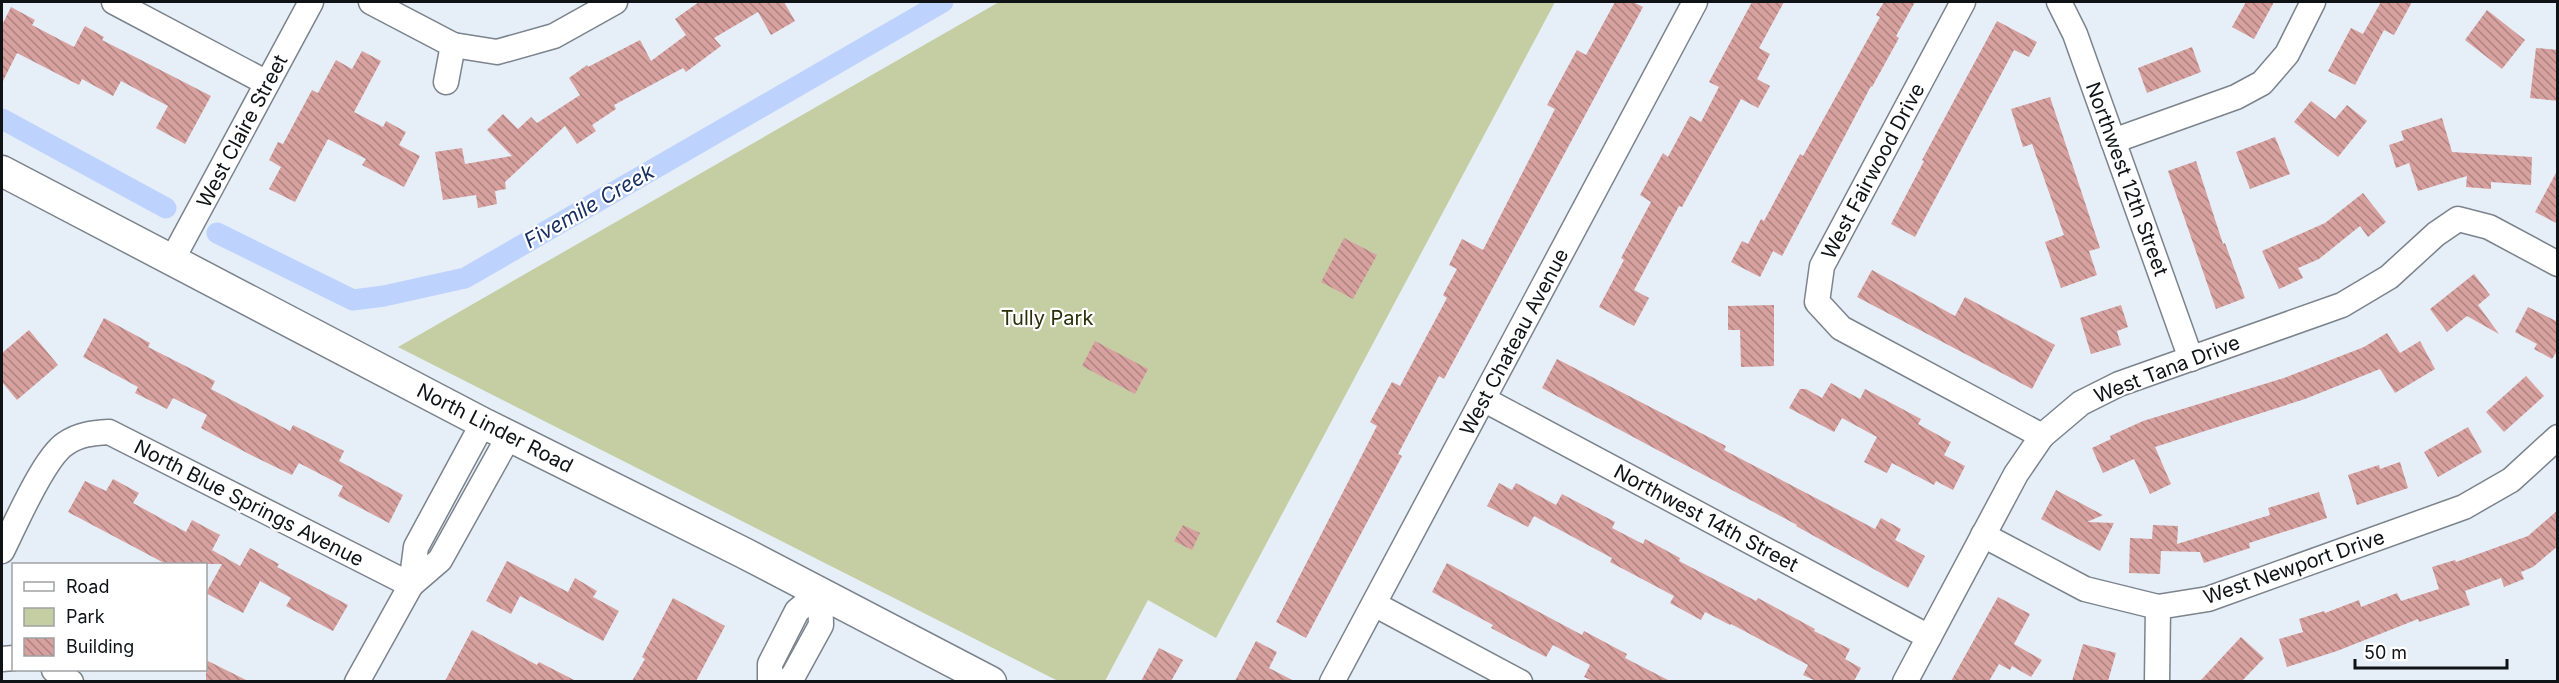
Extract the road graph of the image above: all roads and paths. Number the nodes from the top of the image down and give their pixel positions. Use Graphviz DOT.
graph roads {
  1 [pos="114,2"];
  2 [pos="311,2"];
  3 [pos="371,2"];
  4 [pos="615,2"];
  5 [pos="1695,2"];
  6 [pos="1963,2"];
  7 [pos="2059,2"];
  8 [pos="2313,2"];
  9 [pos="453,45"];
  10 [pos="446,82"];
  11 [pos="267,83"];
  12 [pos="2113,141"];
  13 [pos="2,171"];
  14 [pos="172,260"];
  15 [pos="2558,264"];
  16 [pos="2191,359"];
  17 [pos="1483,399"];
  18 [pos="496,429"];
  19 [pos="2042,436"];
  20 [pos="2558,437"];
  21 [pos="1983,535"];
  22 [pos="2,551"];
  23 [pos="411,585"];
  24 [pos="820,592"];
  25 [pos="1374,604"];
  26 [pos="2158,607"];
  27 [pos="1929,637"];
  28 [pos="57,671"];
  29 [pos="71,681"];
  30 [pos="357,681"];
  31 [pos="770,681"];
  32 [pos="785,681"];
  33 [pos="992,681"];
  34 [pos="1332,681"];
  35 [pos="1520,681"];
  36 [pos="1905,681"];
  37 [pos="2157,681"];
  1 -- 11 [label="street"];
  2 -- 11 [label="street, West Claire Street"];
  3 -- 9 [label="street"];
  4 -- 9 [label="street"];
  5 -- 17 [label="street, West Chateau Avenue"];
  6 -- 19 [label="street, West Fairwood Drive"];
  7 -- 12 [label="street, Northwest 12th Street"];
  8 -- 12 [label="street"];
  9 -- 10 [label="street"];
  11 -- 14 [label="street, West Claire Street"];
  12 -- 16 [label="street, Northwest 12th Street"];
  13 -- 14 [label="main road, North Linder Road"];
  14 -- 18 [label="main road, North Linder Road"];
  15 -- 16 [label="street, West Tana Drive"];
  16 -- 19 [label="street, West Tana Drive"];
  17 -- 25 [label="street, West Chateau Avenue"];
  17 -- 27 [label="street, Northwest 14th Street"];
  18 -- 23 [label="street"];
  18 -- 24 [label="main road, North Linder Road"];
  19 -- 21 [label="street, West Tana Drive"];
  20 -- 26 [label="street, West Newport Drive"];
  21 -- 26 [label="street, West Newport Drive"];
  21 -- 27 [label="street, West Tana Drive"];
  22 -- 23 [label="street, North Blue Springs Avenue"];
  23 -- 30 [label="street"];
  24 -- 31 [label="street"];
  24 -- 32 [label="street"];
  24 -- 33 [label="main road, North Linder Road"];
  25 -- 34 [label="street, West Chateau Avenue"];
  25 -- 35 [label="street"];
  26 -- 37 [label="street"];
  27 -- 36 [label="street, West Tana Drive"];
  28 -- 29 [label="street"];
}
